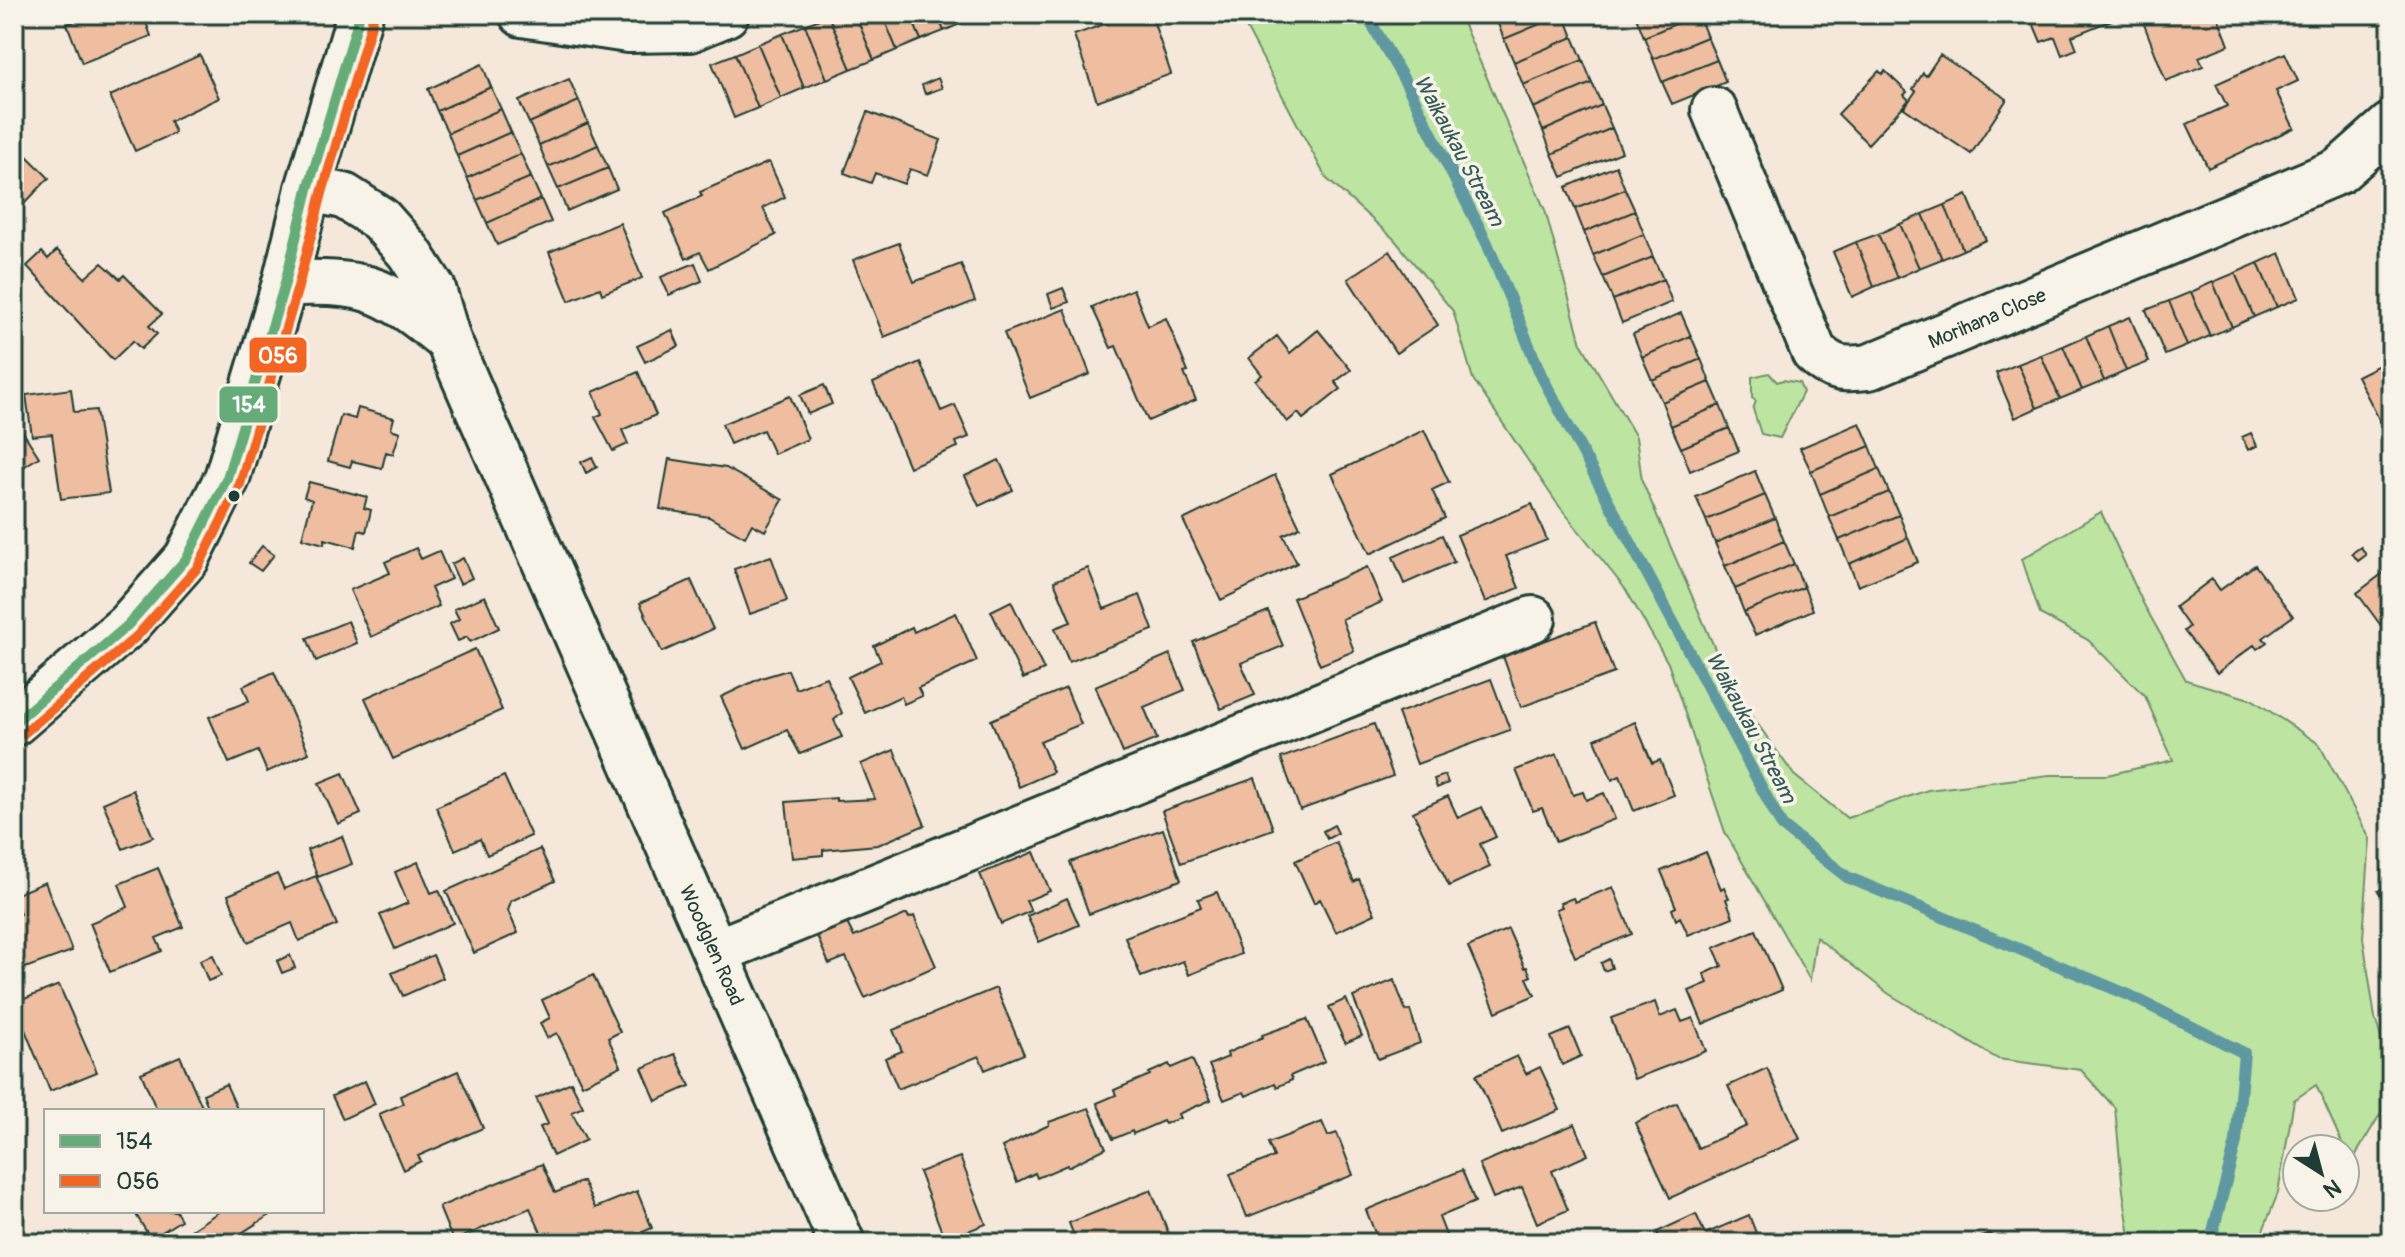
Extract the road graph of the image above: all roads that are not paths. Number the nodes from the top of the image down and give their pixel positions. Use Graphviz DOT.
graph roads {
  1 [pos="360,14"];
  2 [pos="522,14"];
  3 [pos="726,14"];
  4 [pos="1714,110"];
  5 [pos="2391,125"];
  6 [pos="308,189"];
  7 [pos="285,283"];
  8 [pos="448,340"];
  9 [pos="1533,619"];
  10 [pos="14,723"];
  11 [pos="715,952"];
  12 [pos="842,1243"];
  1 -- 6 [label="street"];
  2 -- 3 [label="street"];
  4 -- 5 [label="street, Morihana Close"];
  6 -- 7 [label="street"];
  6 -- 8 [label="street, Woodglen Road"];
  7 -- 8 [label="street, Woodglen Road"];
  7 -- 10 [label="street"];
  8 -- 11 [label="street, Woodglen Road"];
  9 -- 11 [label="street"];
  11 -- 12 [label="street, Woodglen Road"];
}
